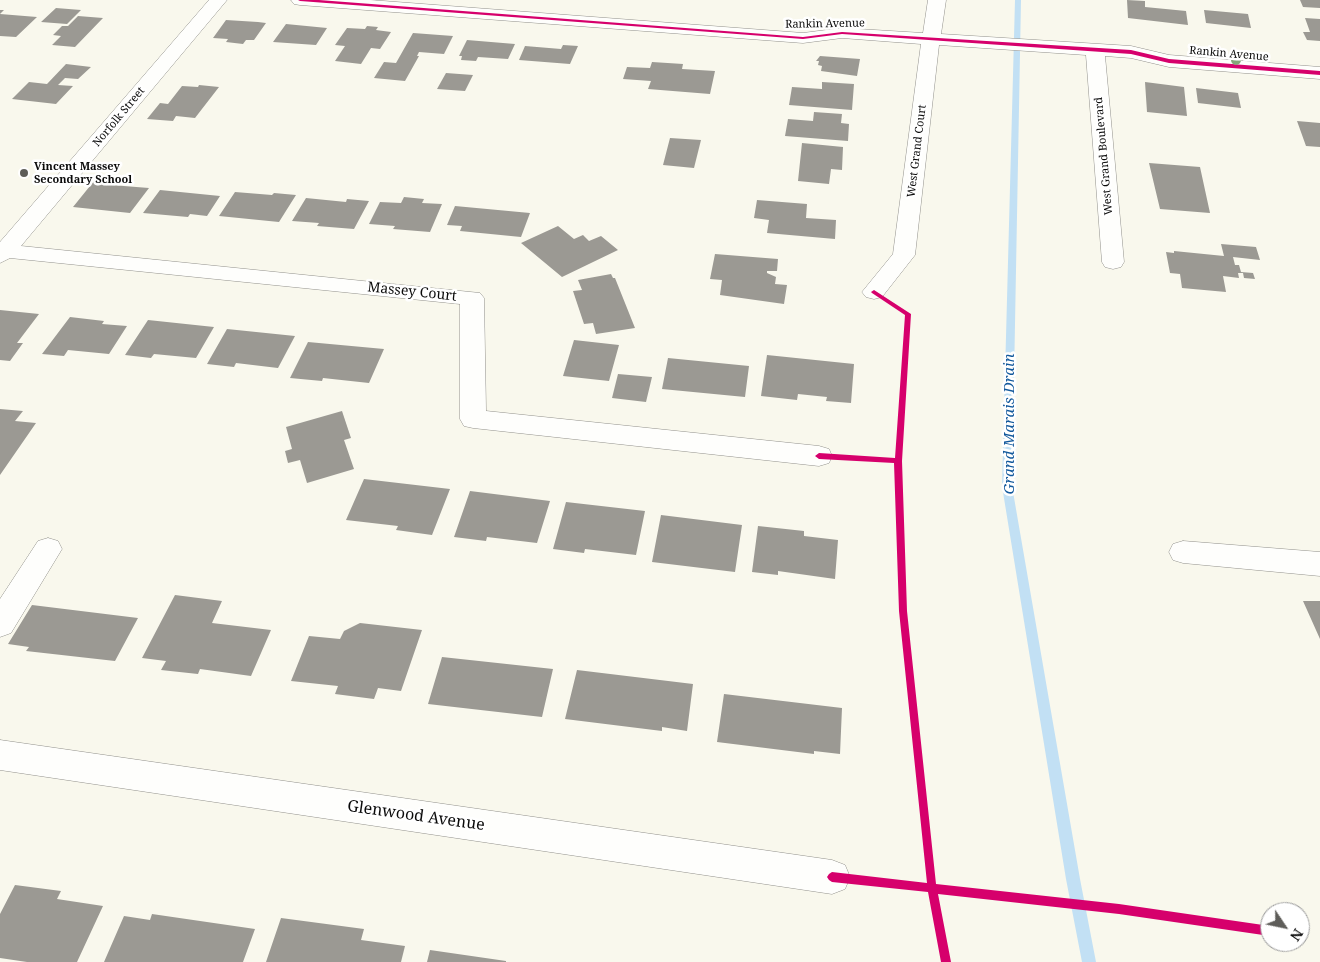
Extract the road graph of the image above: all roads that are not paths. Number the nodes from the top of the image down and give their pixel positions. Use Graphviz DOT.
graph roads {
  1 [pos="218,0"];
  2 [pos="300,0"];
  3 [pos="937,0"];
  4 [pos="807,20"];
  5 [pos="842,33"];
  6 [pos="930,38"];
  7 [pos="1095,50"];
  8 [pos="1131,52"];
  9 [pos="1320,58"];
  10 [pos="1320,73"];
  11 [pos="2,253"];
  12 [pos="1113,262"];
  13 [pos="874,292"];
  14 [pos="819,456"];
  15 [pos="48,548"];
  16 [pos="1183,552"];
  17 [pos="1320,564"];
  18 [pos="0,624"];
  19 [pos="0,755"];
  20 [pos="832,877"];
  1 -- 11 [label="street, Norfolk Street"];
  2 -- 5 [label="street, Rankin Avenue"];
  3 -- 6 [label="street, West Grand Court"];
  4 -- 5 [label="street, Rankin Avenue"];
  5 -- 6 [label="street, Rankin Avenue"];
  6 -- 7 [label="street, Rankin Avenue"];
  6 -- 13 [label="street, West Grand Court"];
  7 -- 8 [label="street, Rankin Avenue"];
  7 -- 12 [label="street, West Grand Boulevard"];
  8 -- 9 [label="street, Rankin Avenue"];
  8 -- 10 [label="street, Rankin Avenue"];
  11 -- 14 [label="street, Massey Court"];
  15 -- 18 [label="street"];
  16 -- 17 [label="street"];
  19 -- 20 [label="street, Glenwood Avenue"];
}
